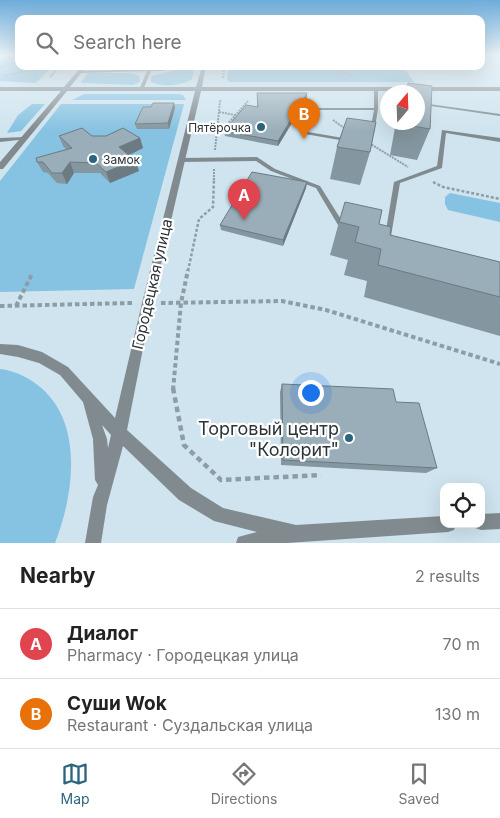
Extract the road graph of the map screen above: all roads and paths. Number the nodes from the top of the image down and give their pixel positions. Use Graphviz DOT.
graph roads {
  1 [pos="74,80"];
  2 [pos="145,80"];
  3 [pos="200,80"];
  4 [pos="0,89"];
  5 [pos="376,89"];
  6 [pos="500,89"];
  7 [pos="65,90"];
  8 [pos="141,90"];
  9 [pos="198,90"];
  10 [pos="220,101"];
  11 [pos="248,101"];
  12 [pos="431,105"];
  13 [pos="376,109"];
  14 [pos="219,112"];
  15 [pos="236,115"];
  16 [pos="500,115"];
  17 [pos="344,122"];
  18 [pos="305,133"];
  19 [pos="216,136"];
  20 [pos="25,138"];
  21 [pos="0,140"];
  22 [pos="500,140"];
  23 [pos="351,141"];
  24 [pos="370,144"];
  25 [pos="214,159"];
  26 [pos="181,160"];
  27 [pos="0,167"];
  28 [pos="419,174"];
  29 [pos="500,199"];
  30 [pos="359,228"];
  31 [pos="378,233"];
  32 [pos="32,274"];
  33 [pos="147,303"];
  34 [pos="181,303"];
  35 [pos="0,306"];
  36 [pos="16,306"];
  37 [pos="0,349"];
  38 [pos="500,364"];
  39 [pos="81,389"];
  40 [pos="119,433"];
  41 [pos="321,475"];
  42 [pos="101,502"];
  43 [pos="500,521"];
  44 [pos="485,522"];
  45 [pos="440,524"];
  46 [pos="296,533"];
  47 [pos="93,543"];
  48 [pos="244,543"];
  1 -- 7 [label="street"];
  2 -- 8 [label="lane"];
  3 -- 9 [label="street, Городецкая улица"];
  4 -- 7 [label="street"];
  5 -- 6 [label="street"];
  5 -- 9 [label="street"];
  5 -- 13 [label="lane"];
  7 -- 8 [label="street"];
  7 -- 20 [label="street"];
  8 -- 9 [label="street"];
  9 -- 26 [label="street, Городецкая улица"];
  10 -- 14 [label="path"];
  11 -- 15 [label="path"];
  12 -- 16 [label="lane"];
  13 -- 18 [label="lane"];
  13 -- 24 [label="lane"];
  14 -- 15 [label="path"];
  14 -- 19 [label="path"];
  15 -- 19 [label="path"];
  17 -- 18 [label="path"];
  18 -- 23 [label="lane"];
  19 -- 25 [label="path"];
  20 -- 21 [label="lane"];
  20 -- 27 [label="street"];
  22 -- 28 [label="lane"];
  24 -- 28 [label="path"];
  25 -- 26 [label="lane"];
  25 -- 30 [label="lane"];
  25 -- 34 [label="path"];
  26 -- 33 [label="street, Городецкая улица"];
  28 -- 29 [label="path"];
  28 -- 31 [label="lane"];
  32 -- 36 [label="path"];
  33 -- 34 [label="path"];
  33 -- 36 [label="path"];
  33 -- 40 [label="street, Городецкая улица"];
  34 -- 38 [label="path"];
  34 -- 41 [label="path"];
  35 -- 36 [label="path"];
  37 -- 39 [label="street"];
  39 -- 40 [label="street"];
  39 -- 42 [label="street"];
  40 -- 42 [label="street, Городецкая улица"];
  40 -- 46 [label="street"];
  42 -- 47 [label="street"];
  43 -- 44 [label="street"];
  45 -- 46 [label="street"];
  46 -- 48 [label="street"];
}
